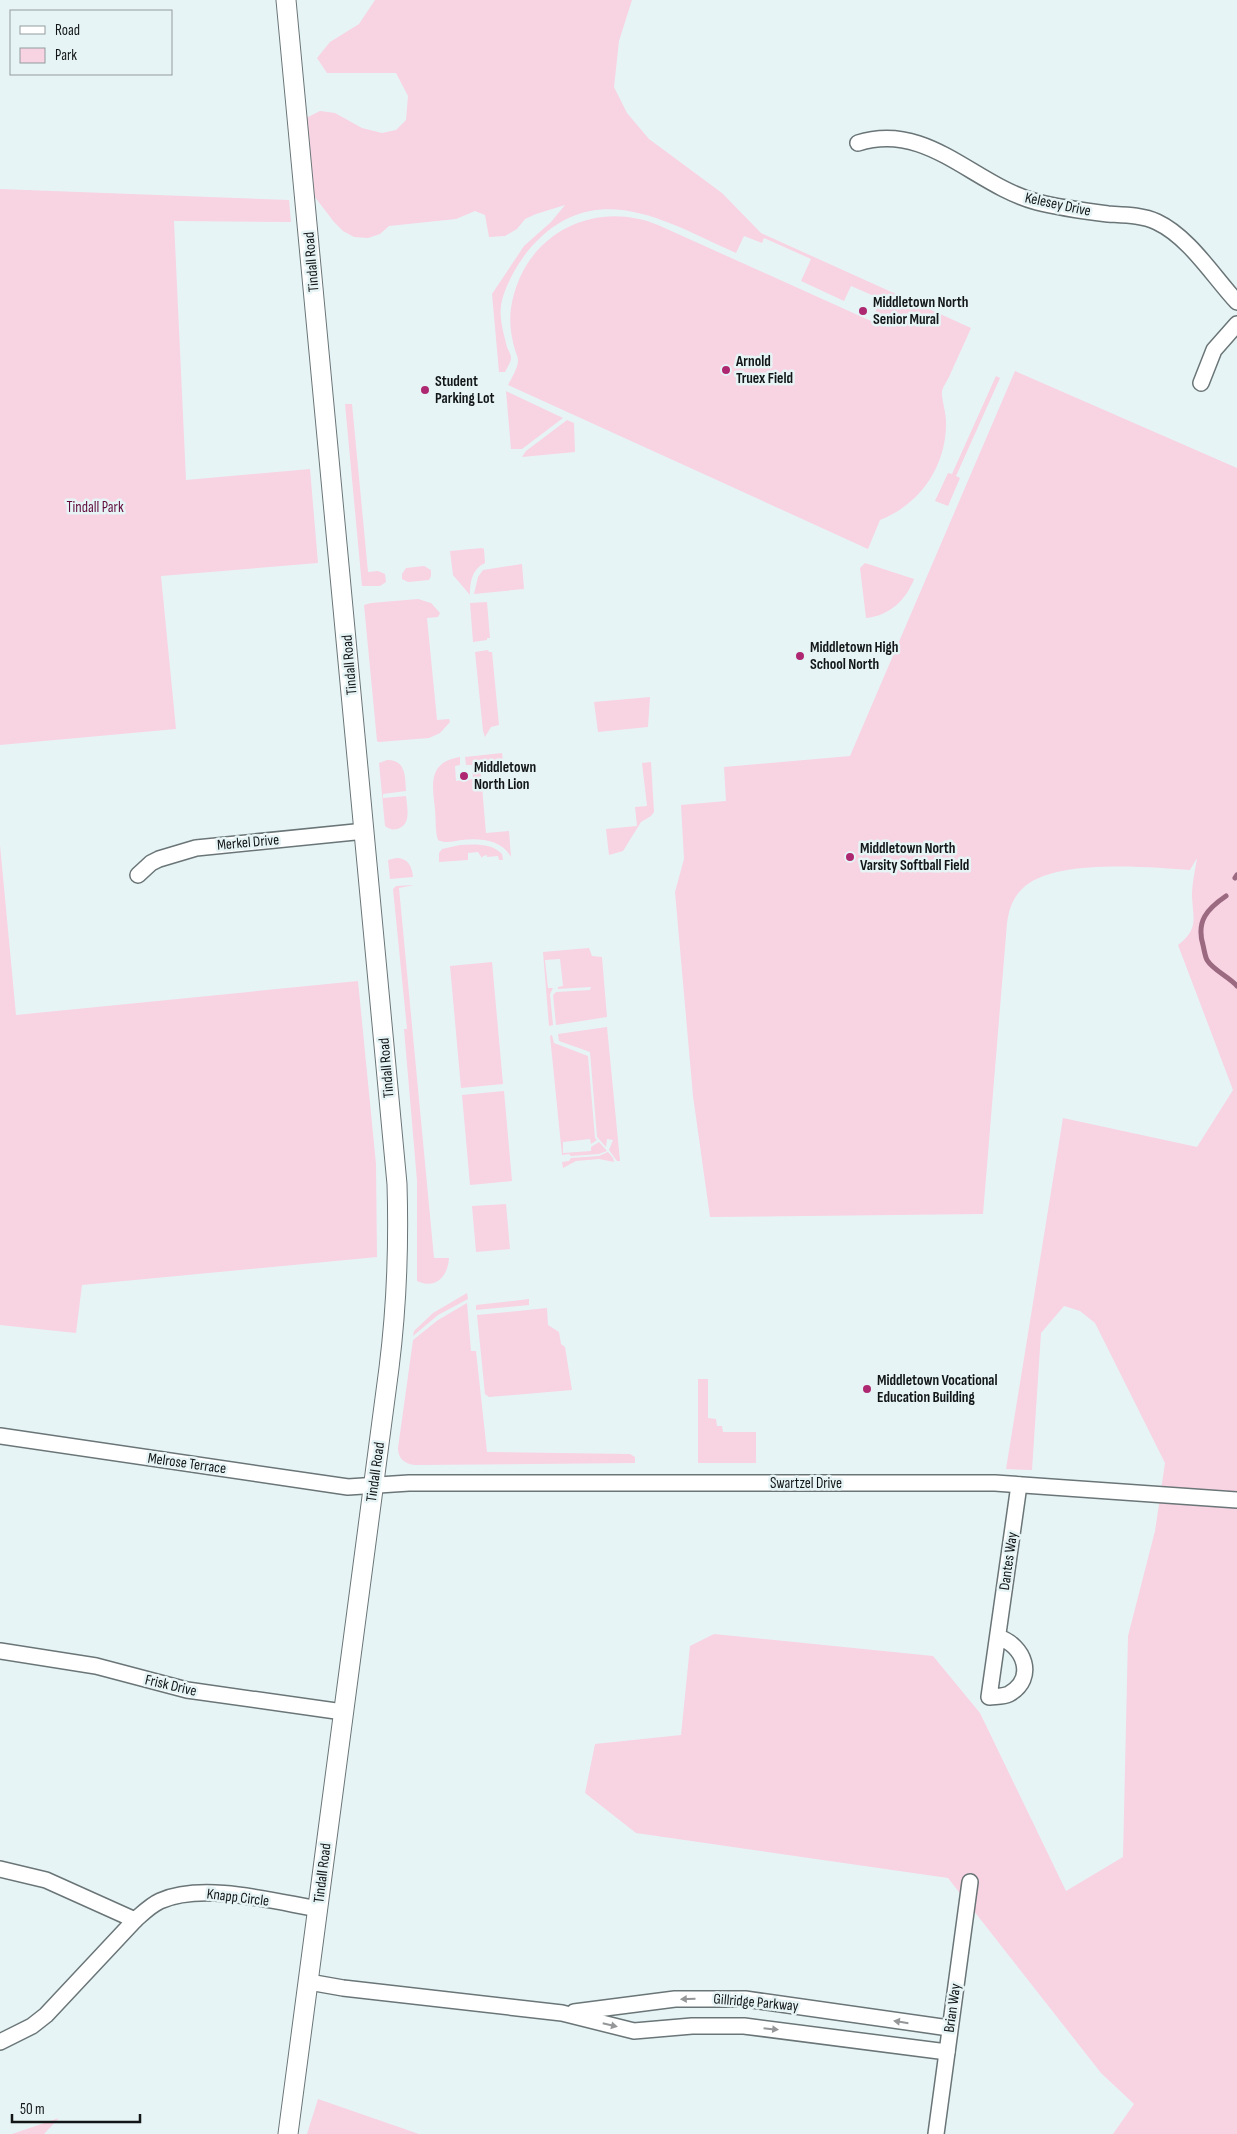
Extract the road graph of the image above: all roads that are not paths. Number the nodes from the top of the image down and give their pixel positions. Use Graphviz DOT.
graph roads {
  1 [pos="286,0"];
  2 [pos="858,143"];
  3 [pos="1237,302"];
  4 [pos="1237,324"];
  5 [pos="1201,383"];
  6 [pos="365,831"];
  7 [pos="138,875"];
  8 [pos="0,1436"];
  9 [pos="374,1485"];
  10 [pos="1019,1485"];
  11 [pos="1237,1500"];
  12 [pos="998,1638"];
  13 [pos="0,1651"];
  14 [pos="343,1712"];
  15 [pos="0,1869"];
  16 [pos="970,1882"];
  17 [pos="318,1909"];
  18 [pos="135,1920"];
  19 [pos="309,1982"];
  20 [pos="711,1998"];
  21 [pos="814,2008"];
  22 [pos="562,2013"];
  23 [pos="712,2026"];
  24 [pos="949,2028"];
  25 [pos="812,2033"];
  26 [pos="0,2042"];
  27 [pos="947,2052"];
  28 [pos="288,2134"];
  29 [pos="936,2134"];
  1 -- 6 [label="street, Tindall Road"];
  2 -- 3 [label="street, Kelesey Drive"];
  4 -- 5 [label="street"];
  6 -- 7 [label="street, Merkel Drive"];
  6 -- 9 [label="street, Tindall Road"];
  8 -- 9 [label="street, Melrose Terrace"];
  9 -- 10 [label="street, Swartzel Drive"];
  9 -- 14 [label="street, Tindall Road"];
  10 -- 11 [label="street, Swartzel Drive"];
  10 -- 12 [label="street, Dantes Way"];
  13 -- 14 [label="street, Frisk Drive"];
  14 -- 17 [label="street, Tindall Road"];
  15 -- 18 [label="street"];
  16 -- 24 [label="street, Brian Way"];
  17 -- 18 [label="street, Knapp Circle"];
  17 -- 19 [label="street, Tindall Road"];
  18 -- 26 [label="street, Knapp Circle"];
  19 -- 22 [label="street, Gillridge Parkway"];
  19 -- 28 [label="street, Tindall Road"];
  20 -- 21 [label="street, Gillridge Parkway"];
  20 -- 22 [label="street, Gillridge Parkway, one-way"];
  20 -- 23 [label="street"];
  24 -- 21 [label="street, Gillridge Parkway, one-way"];
  21 -- 25 [label="street"];
  22 -- 23 [label="street, Gillridge Parkway, one-way"];
  23 -- 25 [label="street, Gillridge Parkway, one-way"];
  24 -- 27 [label="street, Brian Way"];
  25 -- 27 [label="street, Gillridge Parkway"];
  27 -- 29 [label="street, Brian Way"];
}
